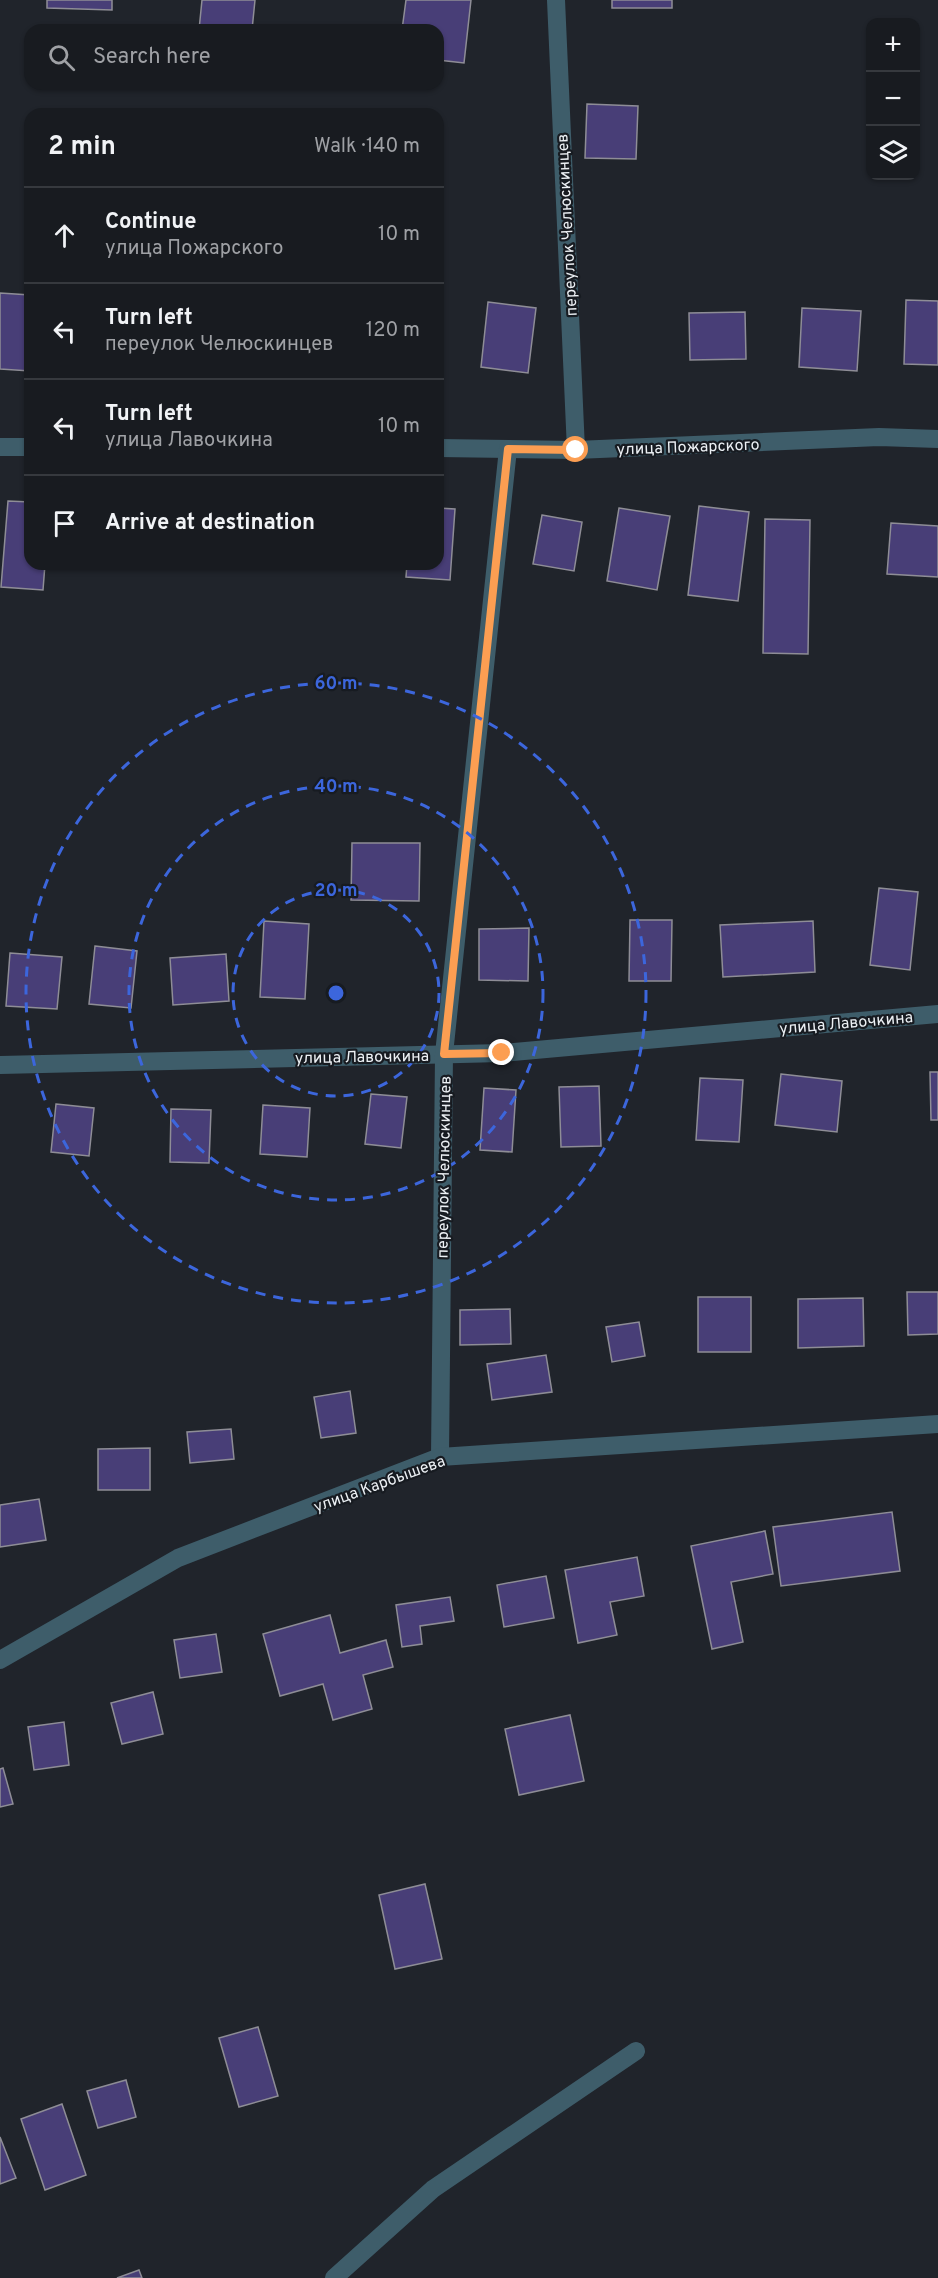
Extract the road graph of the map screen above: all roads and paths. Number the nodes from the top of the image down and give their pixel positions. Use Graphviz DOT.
graph roads {
  1 [pos="556,0"];
  2 [pos="938,439"];
  3 [pos="0,447"];
  4 [pos="24,447"];
  5 [pos="444,448"];
  6 [pos="508,449"];
  7 [pos="576,450"];
  8 [pos="938,1014"];
  9 [pos="444,1054"];
  10 [pos="0,1065"];
  11 [pos="938,1424"];
  12 [pos="440,1457"];
  13 [pos="0,1660"];
  14 [pos="636,2050"];
  15 [pos="334,2278"];
  1 -- 7 [label="street, переулок Челюскинцев"];
  2 -- 7 [label="street, улица Пожарского"];
  3 -- 4 [label="street"];
  5 -- 6 [label="street, улица Пожарского"];
  6 -- 7 [label="street, улица Пожарского"];
  6 -- 9 [label="street, переулок Челюскинцев"];
  8 -- 9 [label="street, улица Лавочкина"];
  9 -- 10 [label="street, улица Лавочкина"];
  9 -- 12 [label="street, переулок Челюскинцев"];
  11 -- 12 [label="street, улица Карбышева"];
  12 -- 13 [label="street, улица Карбышева"];
  14 -- 15 [label="street"];
}
